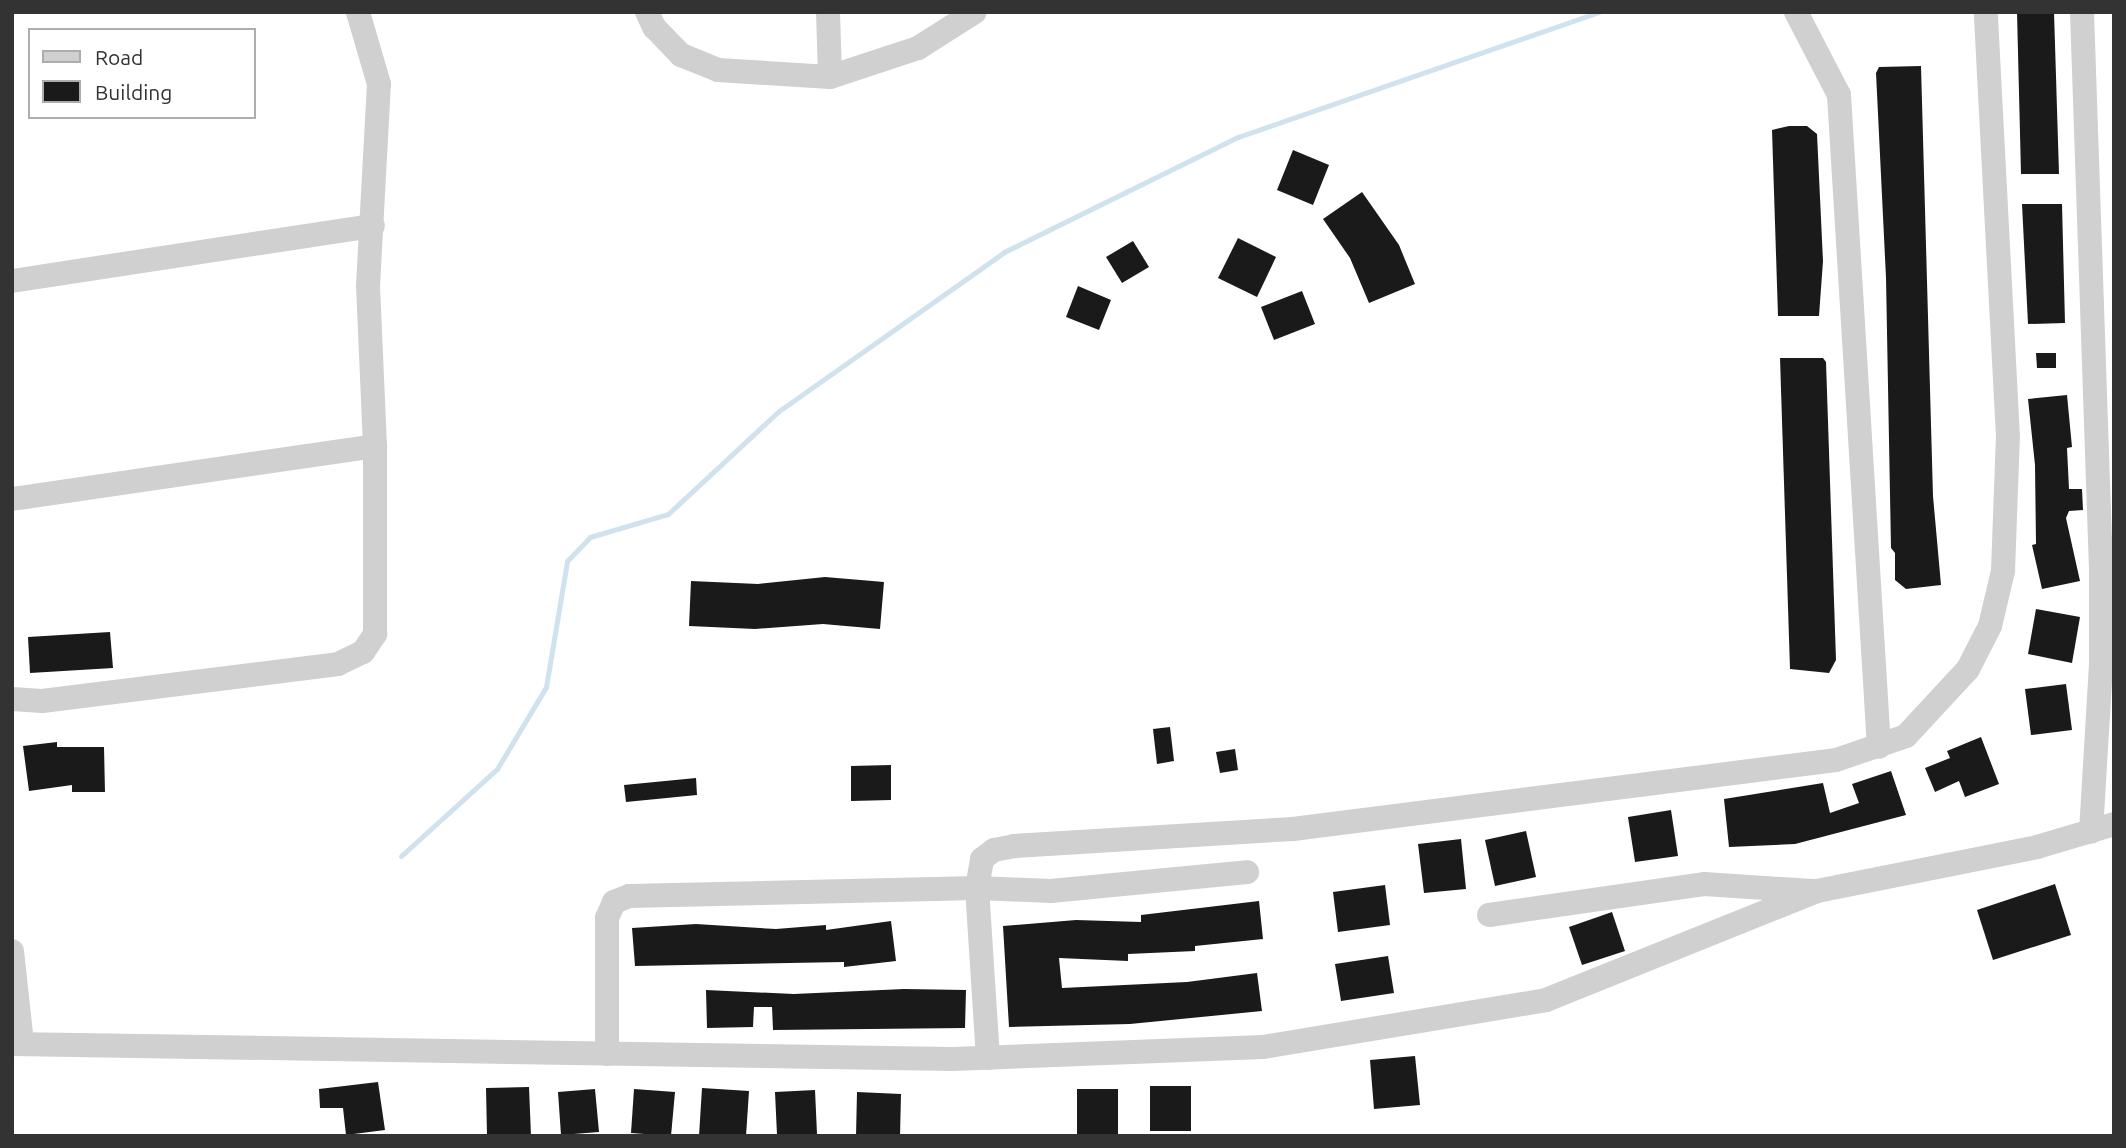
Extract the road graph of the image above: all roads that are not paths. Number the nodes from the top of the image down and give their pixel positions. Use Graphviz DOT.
graph roads {
  1 [pos="358,12"];
  2 [pos="646,12"];
  3 [pos="828,12"];
  4 [pos="975,12"];
  5 [pos="1796,12"];
  6 [pos="1986,12"];
  7 [pos="2082,12"];
  8 [pos="830,77"];
  9 [pos="373,226"];
  10 [pos="12,281"];
  11 [pos="375,446"];
  12 [pos="12,499"];
  13 [pos="12,699"];
  14 [pos="1878,747"];
  15 [pos="2102,828"];
  16 [pos="1247,872"];
  17 [pos="977,888"];
  18 [pos="1817,891"];
  19 [pos="1489,915"];
  20 [pos="12,951"];
  21 [pos="17,1043"];
  22 [pos="607,1054"];
  23 [pos="988,1058"];
  1 -- 9 [label="street"];
  2 -- 8 [label="street"];
  3 -- 8 [label="street"];
  4 -- 8 [label="street"];
  5 -- 14 [label="street"];
  6 -- 14 [label="street"];
  7 -- 15 [label="street"];
  9 -- 10 [label="street"];
  9 -- 11 [label="street"];
  11 -- 12 [label="street"];
  11 -- 13 [label="street"];
  14 -- 17 [label="street"];
  15 -- 18 [label="street"];
  16 -- 17 [label="street"];
  17 -- 22 [label="street"];
  17 -- 23 [label="street"];
  18 -- 19 [label="street"];
  18 -- 23 [label="street"];
  20 -- 21 [label="street"];
  21 -- 22 [label="street"];
  22 -- 23 [label="street"];
}
